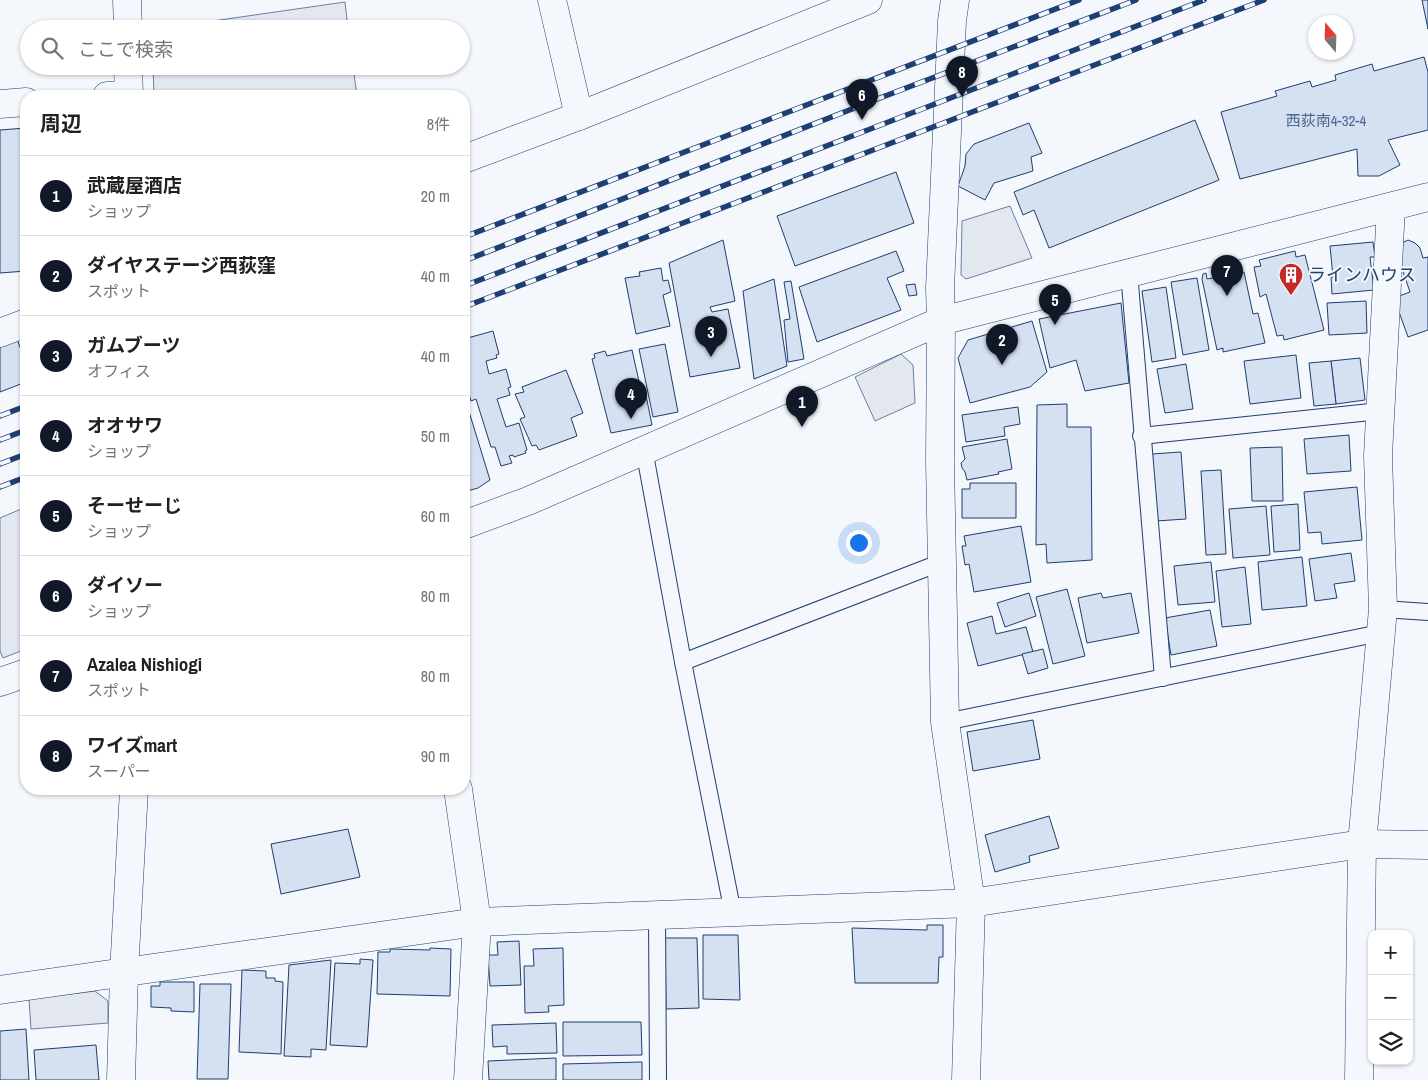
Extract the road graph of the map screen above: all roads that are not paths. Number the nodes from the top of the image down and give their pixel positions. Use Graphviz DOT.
graph roads {
  1 [pos="127,0"];
  2 [pos="552,0"];
  3 [pos="868,0"];
  4 [pos="955,0"];
  5 [pos="128,20"];
  6 [pos="126,75"];
  7 [pos="122,90"];
  8 [pos="20,102"];
  9 [pos="0,104"];
  10 [pos="579,116"];
  11 [pos="470,157"];
  12 [pos="1428,196"];
  13 [pos="1391,207"];
  14 [pos="1129,272"];
  15 [pos="940,321"];
  16 [pos="20,325"];
  17 [pos="0,333"];
  18 [pos="1380,411"];
  19 [pos="1141,436"];
  20 [pos="644,449"];
  21 [pos="470,523"];
  22 [pos="942,562"];
  23 [pos="1428,612"];
  24 [pos="1381,621"];
  25 [pos="683,662"];
  26 [pos="20,675"];
  27 [pos="1162,678"];
  28 [pos="0,682"];
  29 [pos="945,722"];
  30 [pos="134,795"];
  31 [pos="459,795"];
  32 [pos="1362,844"];
  33 [pos="1428,845"];
  34 [pos="971,903"];
  35 [pos="733,913"];
  36 [pos="657,916"];
  37 [pos="477,922"];
  38 [pos="124,973"];
  39 [pos="0,990"];
  40 [pos="121,1080"];
  41 [pos="468,1080"];
  42 [pos="658,1080"];
  43 [pos="966,1080"];
  44 [pos="1359,1080"];
  1 -- 5 [label="street"];
  2 -- 10 [label="street"];
  3 -- 10 [label="street"];
  4 -- 15 [label="street"];
  6 -- 7 [label="street"];
  8 -- 9 [label="street"];
  10 -- 11 [label="street"];
  12 -- 13 [label="street"];
  13 -- 14 [label="street"];
  13 -- 18 [label="street"];
  14 -- 15 [label="street"];
  14 -- 19 [label="lane"];
  15 -- 20 [label="street"];
  15 -- 22 [label="street"];
  16 -- 17 [label="street"];
  18 -- 19 [label="lane"];
  18 -- 24 [label="street"];
  19 -- 27 [label="lane"];
  20 -- 21 [label="street"];
  20 -- 25 [label="lane"];
  22 -- 25 [label="lane"];
  22 -- 29 [label="street"];
  23 -- 24 [label="lane"];
  24 -- 27 [label="lane"];
  24 -- 32 [label="street"];
  25 -- 35 [label="lane"];
  26 -- 28 [label="street"];
  27 -- 29 [label="lane"];
  29 -- 34 [label="street"];
  30 -- 38 [label="street"];
  31 -- 37 [label="street"];
  32 -- 33 [label="street"];
  32 -- 34 [label="street"];
  32 -- 44 [label="street"];
  34 -- 35 [label="street"];
  34 -- 43 [label="street"];
  35 -- 36 [label="street"];
  36 -- 37 [label="street"];
  36 -- 42 [label="lane"];
  37 -- 38 [label="street"];
  37 -- 41 [label="street"];
  38 -- 39 [label="street"];
  38 -- 40 [label="street"];
}
